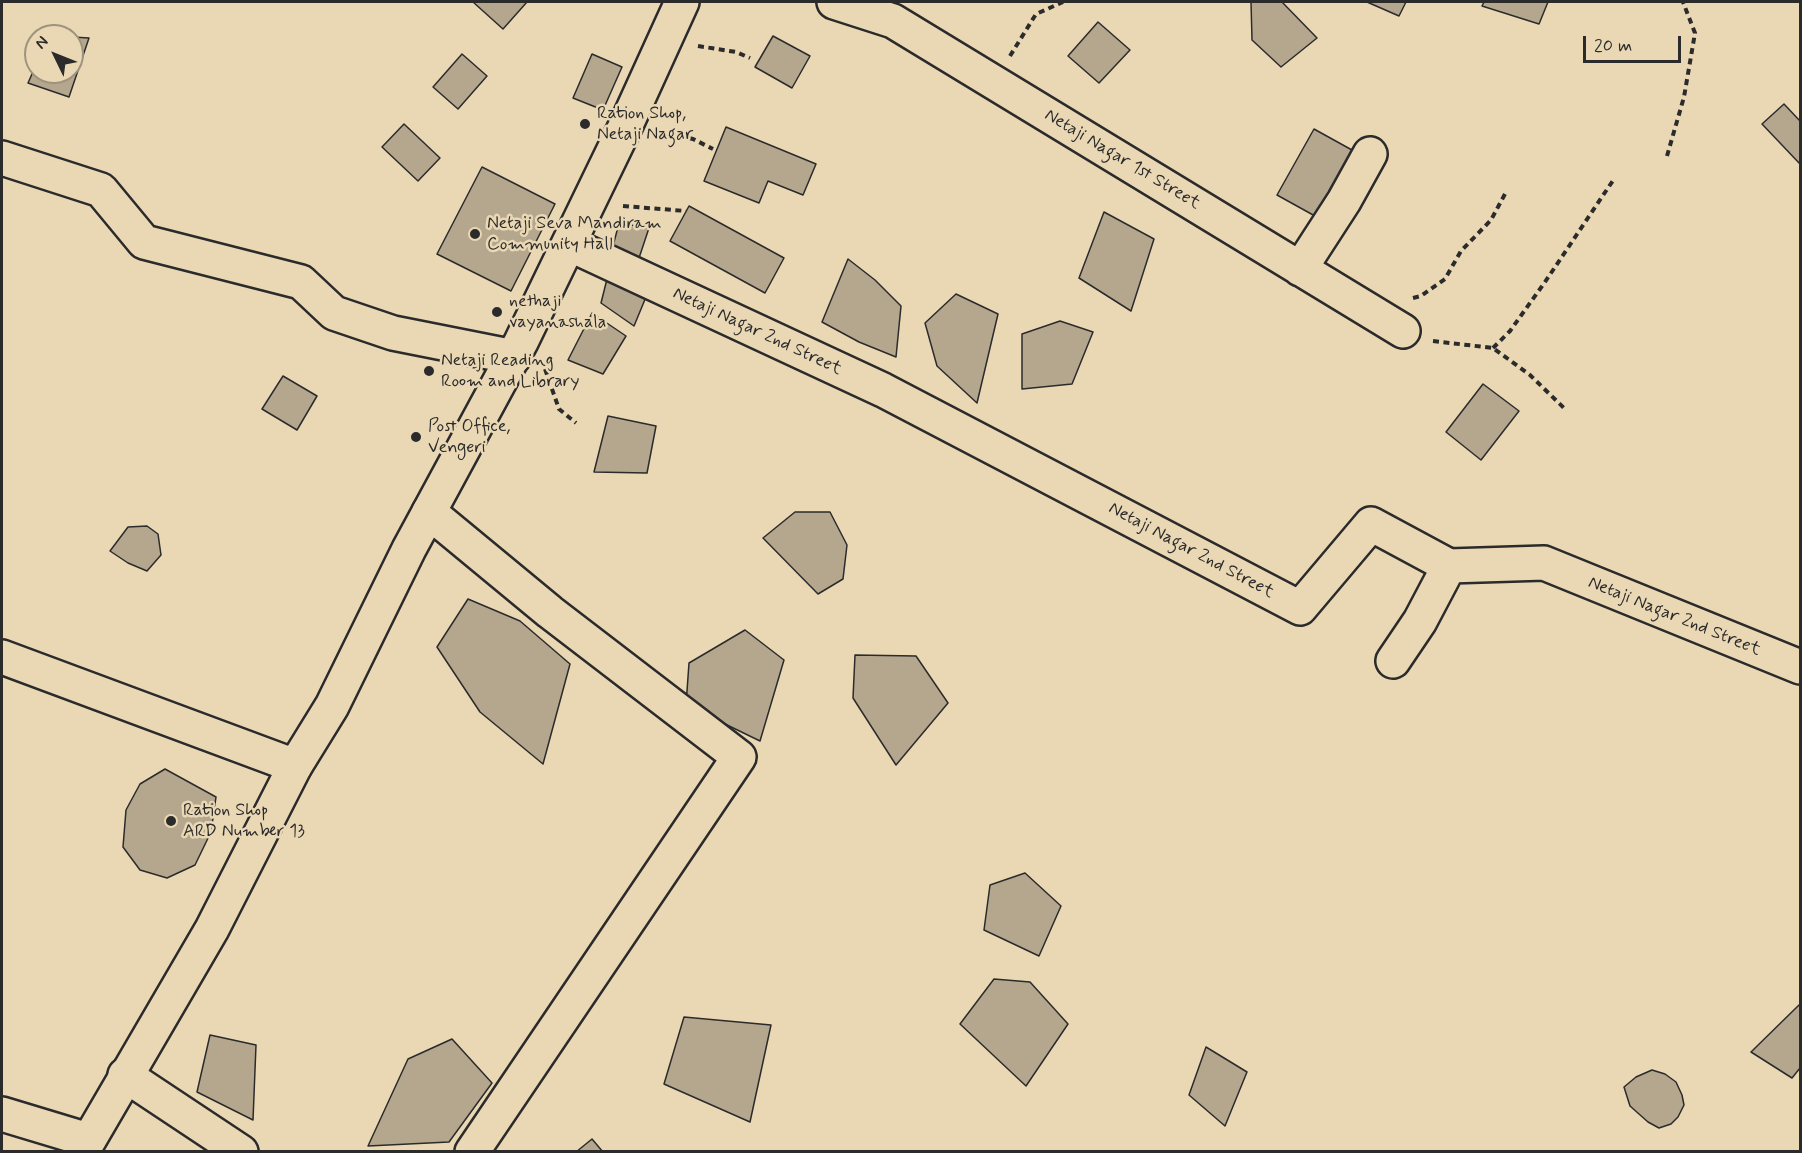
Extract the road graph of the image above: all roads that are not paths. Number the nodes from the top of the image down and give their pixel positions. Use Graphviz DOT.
graph roads {
  1 [pos="682,2"];
  2 [pos="834,2"];
  3 [pos="1370,154"];
  4 [pos="2,158"];
  5 [pos="568,244"];
  6 [pos="1300,269"];
  7 [pos="1403,332"];
  8 [pos="517,350"];
  9 [pos="429,512"];
  10 [pos="1449,566"];
  11 [pos="2,657"];
  12 [pos="1393,661"];
  13 [pos="1800,667"];
  14 [pos="295,766"];
  15 [pos="125,1075"];
  16 [pos="2,1114"];
  17 [pos="85,1146"];
  18 [pos="241,1152"];
  19 [pos="472,1152"];
  1 -- 5 [label="street"];
  2 -- 6 [label="street, Netaji Nagar 1st Street"];
  3 -- 6 [label="street"];
  4 -- 8 [label="street"];
  5 -- 8 [label="street"];
  5 -- 10 [label="street, Netaji Nagar 2nd Street"];
  6 -- 7 [label="street, Netaji Nagar 1st Street"];
  8 -- 9 [label="street"];
  9 -- 14 [label="street"];
  9 -- 19 [label="street"];
  10 -- 12 [label="street"];
  10 -- 13 [label="street, Netaji Nagar 2nd Street"];
  11 -- 14 [label="street"];
  14 -- 15 [label="street"];
  15 -- 17 [label="street"];
  15 -- 18 [label="street"];
  16 -- 17 [label="street"];
}
